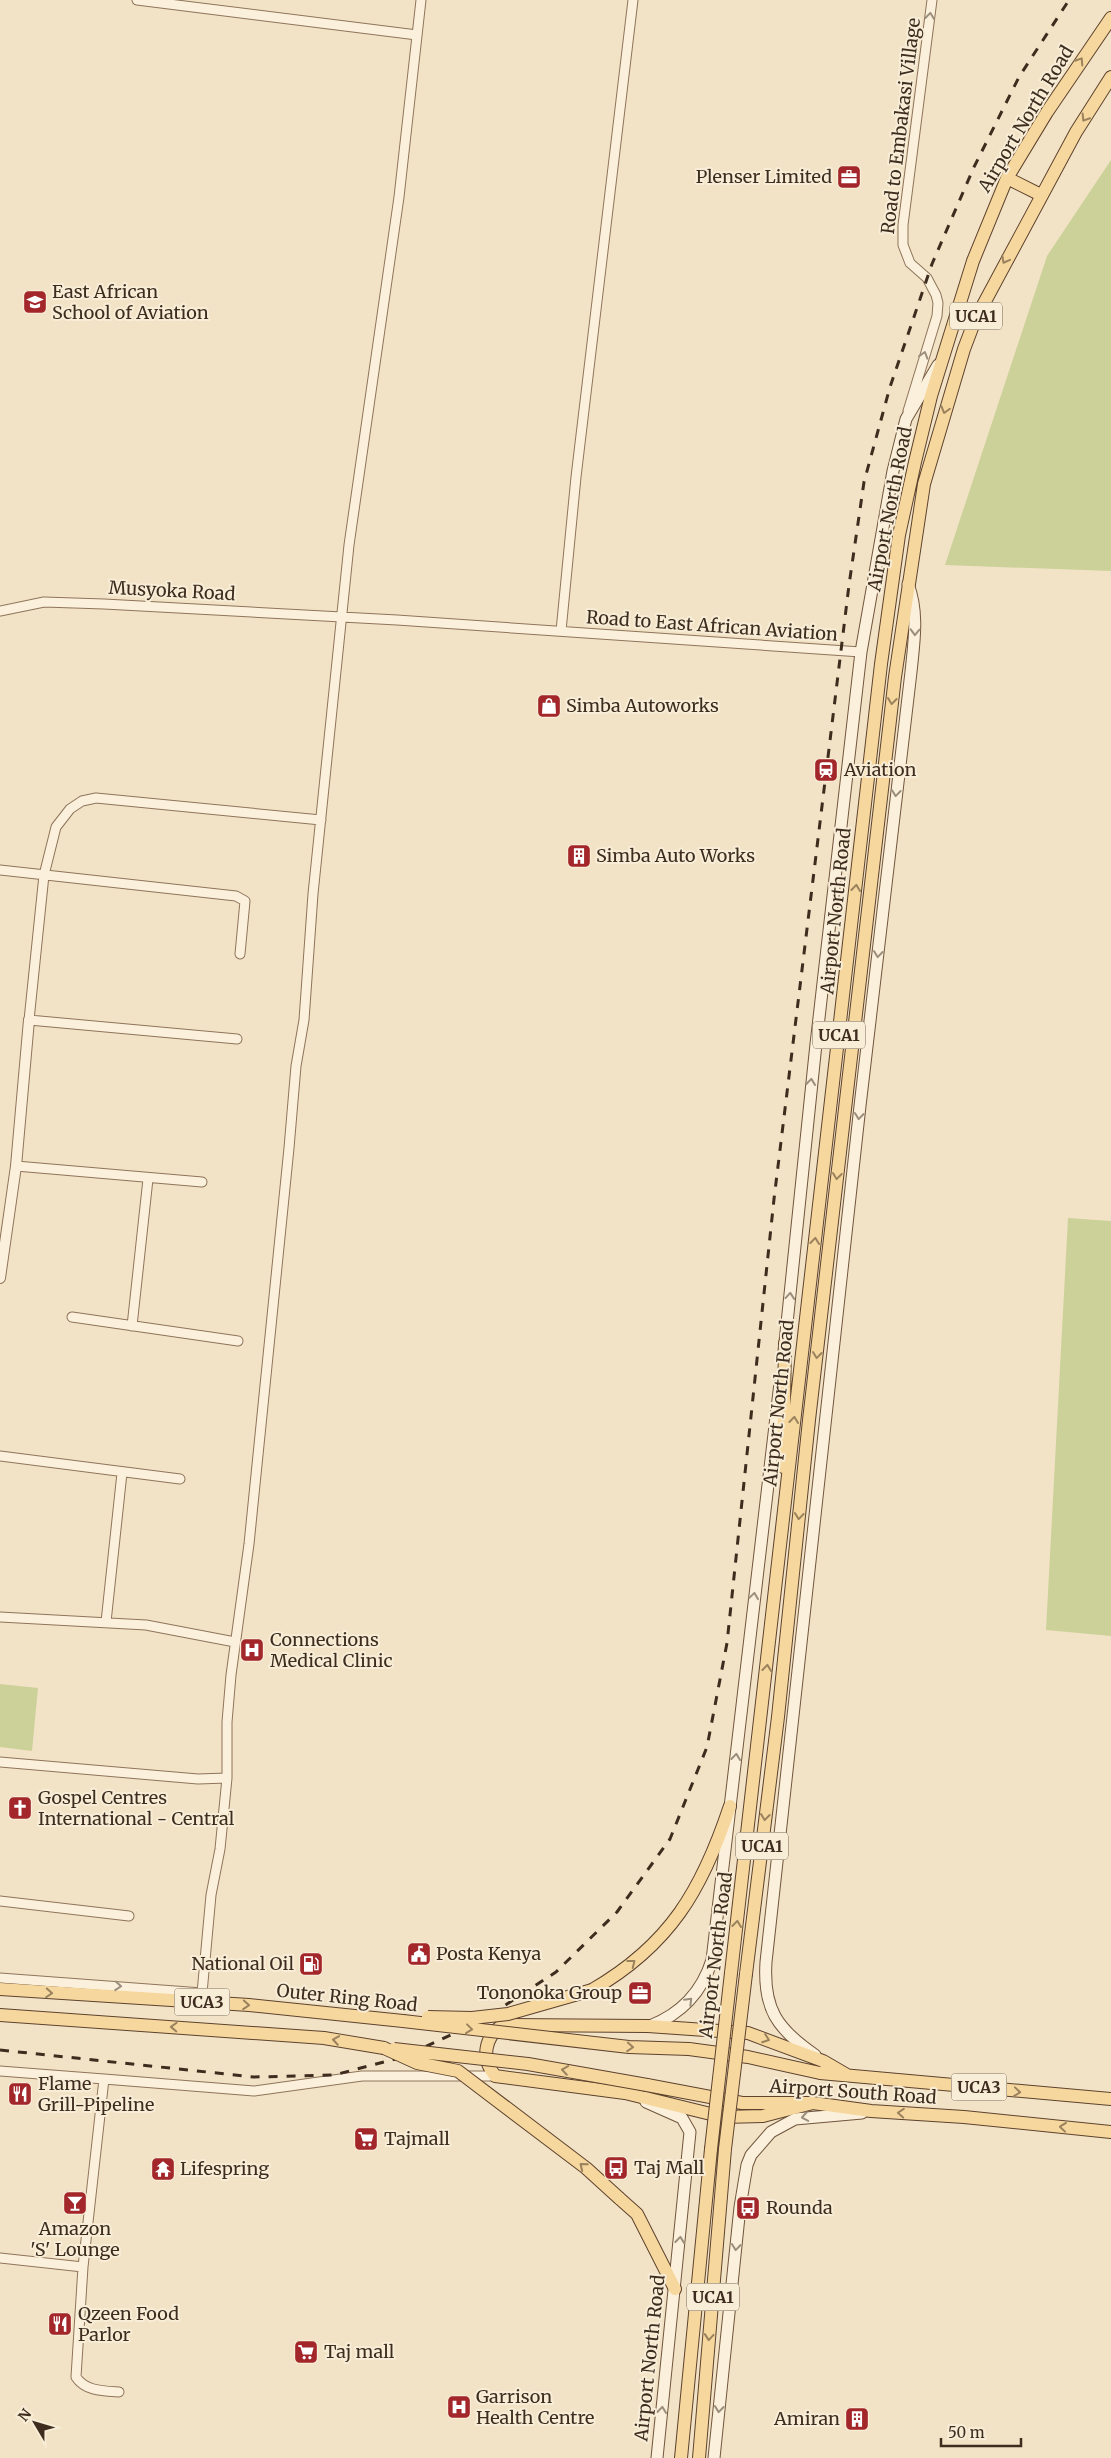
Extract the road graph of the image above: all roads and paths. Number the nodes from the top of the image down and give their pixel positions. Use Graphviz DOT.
graph roads {
  1 [pos="137,0"];
  2 [pos="422,0"];
  3 [pos="633,0"];
  4 [pos="932,0"];
  5 [pos="1111,18"];
  6 [pos="418,35"];
  7 [pos="1111,77"];
  8 [pos="1007,178"];
  9 [pos="1041,195"];
  10 [pos="943,358"];
  11 [pos="906,419"];
  12 [pos="909,582"];
  13 [pos="0,611"];
  14 [pos="342,617"];
  15 [pos="561,631"];
  16 [pos="861,652"];
  17 [pos="321,820"];
  18 [pos="0,870"];
  19 [pos="44,875"];
  20 [pos="240,954"];
  21 [pos="29,1020"];
  22 [pos="237,1039"];
  23 [pos="16,1166"];
  24 [pos="148,1179"];
  25 [pos="202,1182"];
  26 [pos="0,1278"];
  27 [pos="72,1317"];
  28 [pos="132,1326"];
  29 [pos="238,1341"];
  30 [pos="785,1343"];
  31 [pos="0,1456"];
  32 [pos="122,1473"];
  33 [pos="180,1479"];
  34 [pos="786,1499"];
  35 [pos="0,1617"];
  36 [pos="106,1622"];
  37 [pos="236,1642"];
  38 [pos="0,1762"];
  39 [pos="226,1778"];
  40 [pos="730,1806"];
  41 [pos="0,1901"];
  42 [pos="129,1916"];
  43 [pos="0,1978"];
  44 [pos="0,1989"];
  45 [pos="0,2015"];
  46 [pos="403,2021"];
  47 [pos="648,2026"];
  48 [pos="384,2048"];
  49 [pos="689,2049"];
  50 [pos="823,2061"];
  51 [pos="0,2071"];
  52 [pos="847,2075"];
  53 [pos="495,2076"];
  54 [pos="104,2079"];
  55 [pos="625,2093"];
  56 [pos="1111,2099"];
  57 [pos="813,2103"];
  58 [pos="871,2111"];
  59 [pos="1111,2132"];
  60 [pos="0,2258"];
  61 [pos="82,2267"];
  62 [pos="675,2289"];
  63 [pos="119,2392"];
  64 [pos="657,2458"];
  65 [pos="681,2458"];
  66 [pos="699,2458"];
  67 [pos="714,2458"];
  1 -- 6 [label="street"];
  2 -- 6 [label="street"];
  3 -- 15 [label="street"];
  11 -- 4 [label="street, Road to Embakasi Village, one-way"];
  8 -- 5 [label="main road, Airport North Road / UCA1, one-way"];
  6 -- 14 [label="street"];
  7 -- 9 [label="main road, Airport North Road / UCA1, one-way"];
  8 -- 9 [label="main road"];
  8 -- 10 [label="main road, Airport North Road / UCA1"];
  9 -- 12 [label="main road, Airport North Road / UCA1, one-way"];
  10 -- 11 [label="main road, Airport North Road / UCA1"];
  34 -- 10 [label="main road, Airport North Road / UCA1, one-way"];
  11 -- 16 [label="main road, Airport North Road / UCA1"];
  12 -- 50 [label="main road, Airport North Road / UCA1, one-way"];
  12 -- 66 [label="main road, Airport North Road / UCA1, one-way, bridge"];
  13 -- 14 [label="street, Musyoka Road"];
  14 -- 15 [label="street, Musyoka Road"];
  14 -- 17 [label="street"];
  15 -- 16 [label="street, Road to East African Aviation"];
  30 -- 16 [label="main road, Airport North Road / UCA1, one-way"];
  17 -- 19 [label="street"];
  17 -- 37 [label="street"];
  18 -- 19 [label="street"];
  19 -- 20 [label="street"];
  19 -- 21 [label="street"];
  21 -- 22 [label="street"];
  21 -- 23 [label="street"];
  23 -- 24 [label="street"];
  23 -- 26 [label="street"];
  24 -- 25 [label="street"];
  24 -- 28 [label="street"];
  27 -- 28 [label="street"];
  28 -- 29 [label="street"];
  30 -- 34 [label="main road"];
  40 -- 30 [label="main road, Airport North Road / UCA1, one-way"];
  31 -- 32 [label="street"];
  32 -- 33 [label="street"];
  32 -- 36 [label="street"];
  65 -- 34 [label="main road, Airport North Road / UCA1, one-way, bridge"];
  35 -- 36 [label="street"];
  36 -- 37 [label="street"];
  37 -- 39 [label="street"];
  38 -- 39 [label="street"];
  43 -- 39 [label="street, one-way"];
  46 -- 40 [label="main road, one-way, bridge"];
  47 -- 40 [label="main road, Airport North Road / UCA1, one-way"];
  41 -- 42 [label="street"];
  44 -- 46 [label="main road, Outer Ring Road / UCA3, one-way"];
  48 -- 45 [label="main road, UCA3, one-way"];
  46 -- 49 [label="main road, Outer Ring Road / UCA3, one-way, bridge"];
  47 -- 50 [label="main road, one-way"];
  47 -- 53 [label="main road, UCA1"];
  57 -- 48 [label="main road, Airport South Road / UCA3, one-way, bridge"];
  62 -- 48 [label="main road, one-way, bridge"];
  49 -- 52 [label="main road, Airport South Road / UCA3"];
  50 -- 52 [label="main road"];
  51 -- 54 [label="street"];
  52 -- 56 [label="main road, Airport South Road / UCA3, one-way"];
  53 -- 54 [label="street"];
  53 -- 55 [label="main road, UCA1"];
  54 -- 61 [label="street"];
  55 -- 57 [label="main road"];
  62 -- 55 [label="main road, Airport North Road / UCA1, one-way"];
  57 -- 58 [label="main road, Airport South Road / UCA3"];
  59 -- 58 [label="main road, Airport South Road, one-way"];
  58 -- 67 [label="main road, UCA1, one-way"];
  60 -- 61 [label="street"];
  61 -- 63 [label="street"];
  64 -- 62 [label="main road, Airport North Road / UCA1, one-way"];
}
